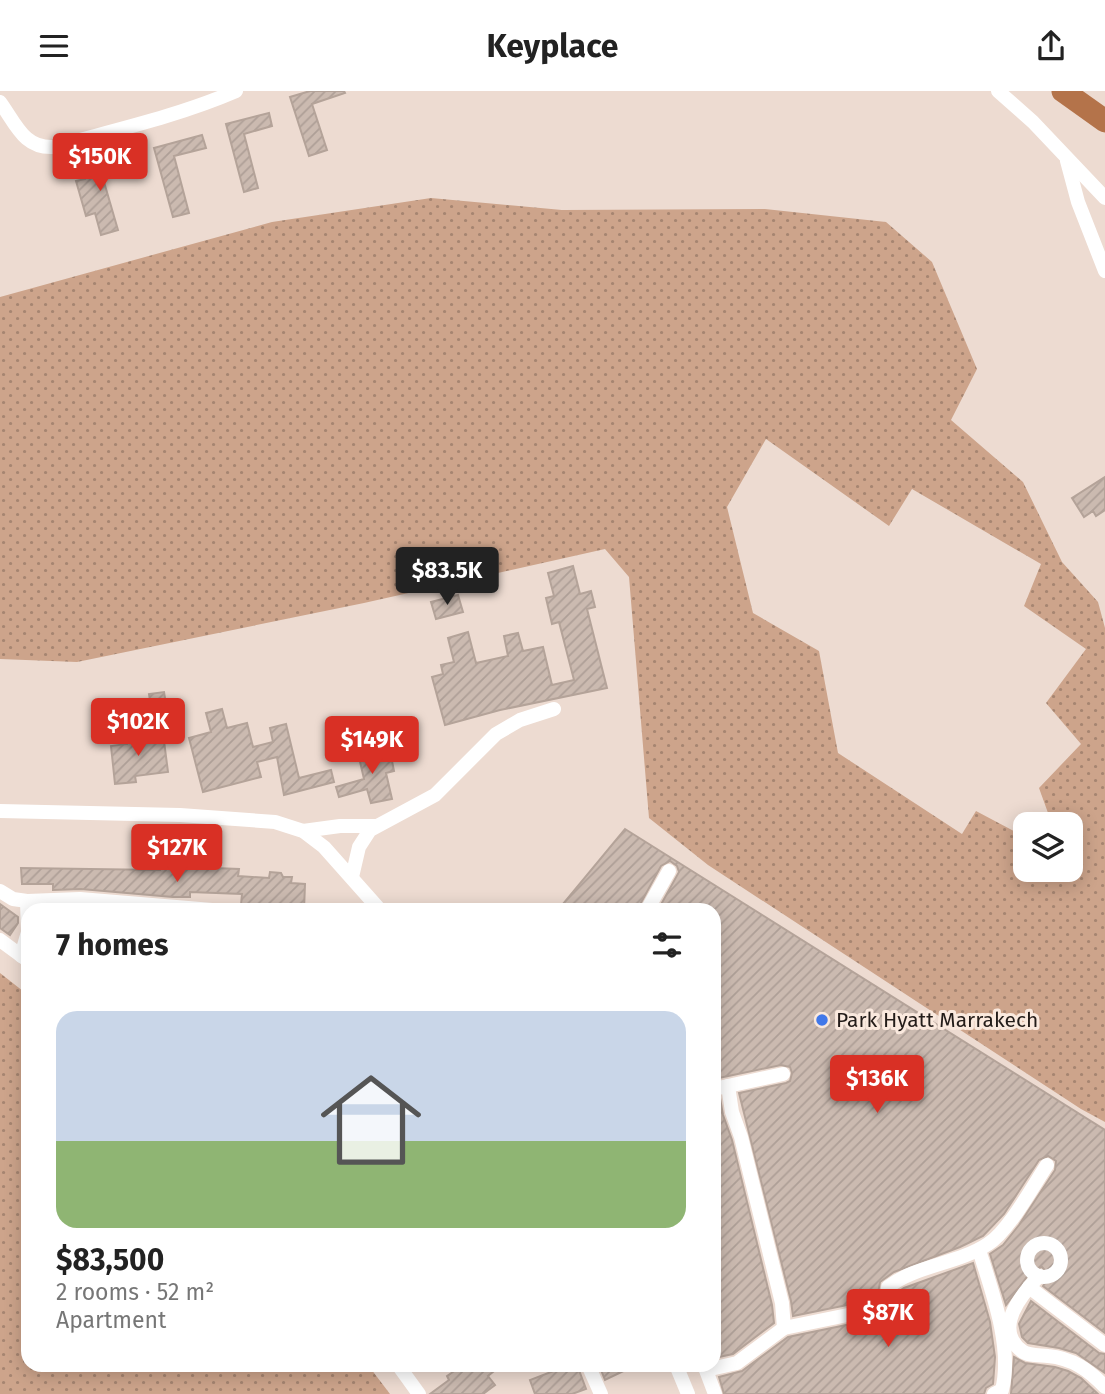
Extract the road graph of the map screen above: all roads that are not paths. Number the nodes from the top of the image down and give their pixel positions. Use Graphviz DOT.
graph roads {
  1 [pos="236,91"];
  2 [pos="998,91"];
  3 [pos="0,103"];
  4 [pos="1067,160"];
  5 [pos="1105,198"];
  6 [pos="1105,271"];
  7 [pos="554,709"];
  8 [pos="0,811"];
  9 [pos="346,826"];
  10 [pos="375,826"];
  11 [pos="303,831"];
  12 [pos="362,842"];
  13 [pos="669,871"];
  14 [pos="352,877"];
  15 [pos="0,891"];
  16 [pos="27,901"];
  17 [pos="142,903"];
  18 [pos="374,903"];
  19 [pos="651,903"];
  20 [pos="0,940"];
  21 [pos="21,956"];
  22 [pos="783,1074"];
  23 [pos="721,1087"];
  24 [pos="1047,1165"];
  25 [pos="979,1250"];
  26 [pos="1040,1276"];
  27 [pos="1029,1287"];
  28 [pos="784,1328"];
  29 [pos="1105,1345"];
  30 [pos="721,1366"];
  31 [pos="403,1372"];
  32 [pos="591,1372"];
  33 [pos="679,1372"];
  34 [pos="707,1372"];
  35 [pos="1105,1387"];
  36 [pos="419,1394"];
  37 [pos="601,1394"];
  38 [pos="688,1394"];
  39 [pos="715,1394"];
  40 [pos="994,1394"];
  1 -- 3 [label="street"];
  2 -- 4 [label="street"];
  4 -- 5 [label="street"];
  4 -- 6 [label="street"];
  7 -- 10 [label="street"];
  8 -- 11 [label="street"];
  9 -- 10 [label="street"];
  9 -- 11 [label="street"];
  9 -- 12 [label="street"];
  10 -- 12 [label="street"];
  11 -- 14 [label="street"];
  12 -- 14 [label="street"];
  13 -- 19 [label="street"];
  14 -- 18 [label="street"];
  15 -- 16 [label="street"];
  16 -- 17 [label="street"];
  20 -- 21 [label="street"];
  22 -- 23 [label="street"];
  23 -- 28 [label="street"];
  24 -- 25 [label="street"];
  25 -- 28 [label="street"];
  25 -- 40 [label="street"];
  26 -- 27 [label="street"];
  27 -- 29 [label="street"];
  27 -- 35 [label="street"];
  28 -- 30 [label="street"];
  31 -- 36 [label="street"];
  32 -- 37 [label="street"];
  33 -- 38 [label="street"];
  34 -- 39 [label="street"];
}
